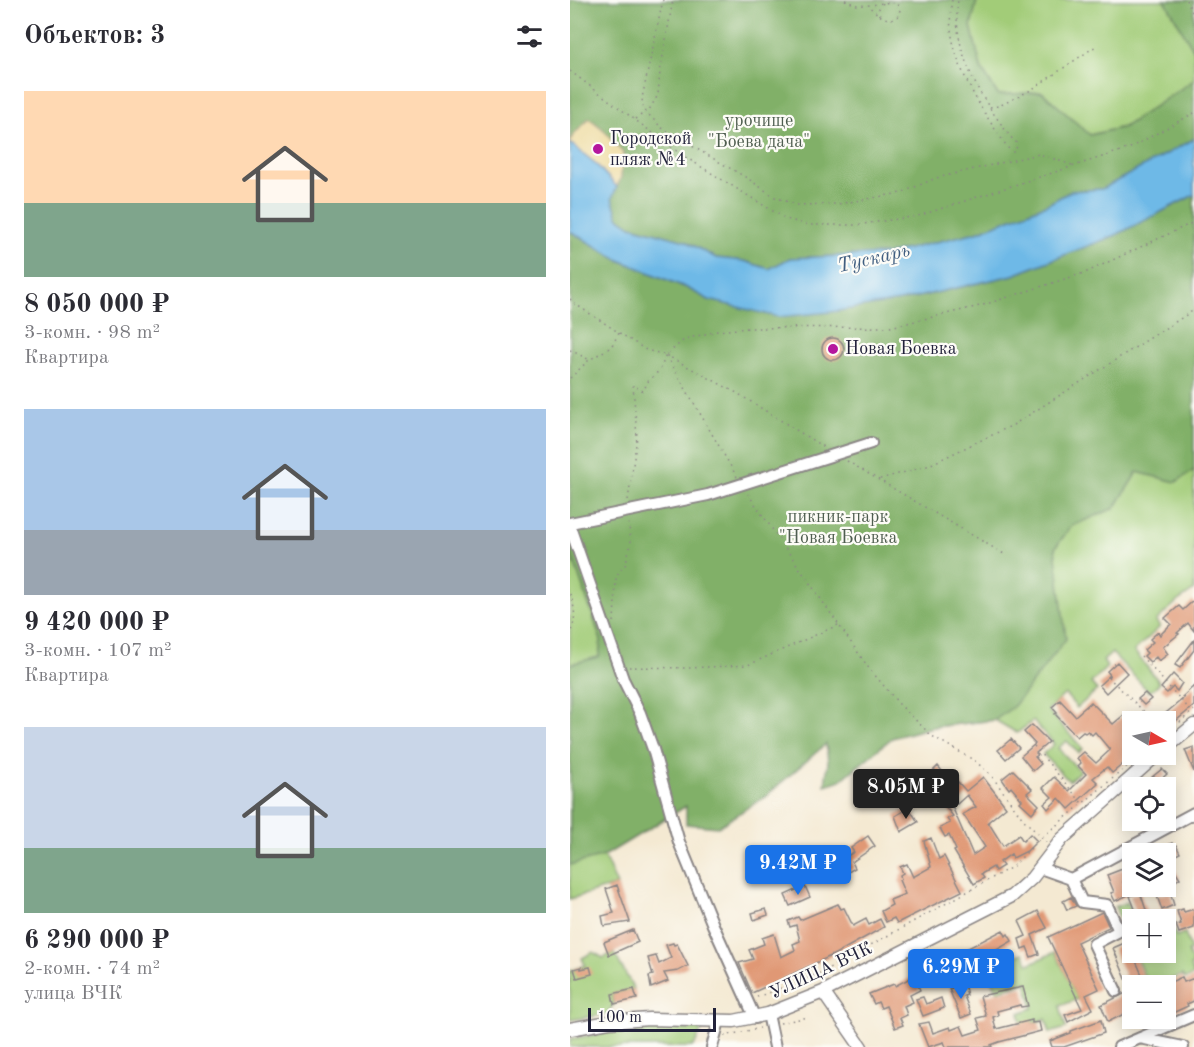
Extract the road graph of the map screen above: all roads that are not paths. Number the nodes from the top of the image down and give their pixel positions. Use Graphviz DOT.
graph roads {
  1 [pos="871,443"];
  2 [pos="570,525"];
  3 [pos="1194,725"];
  4 [pos="1176,740"];
  5 [pos="1146,765"];
  6 [pos="1194,813"];
  7 [pos="1040,868"];
  8 [pos="1071,879"];
  9 [pos="1116,991"];
  10 [pos="823,992"];
  11 [pos="768,1014"];
  12 [pos="1194,1015"];
  13 [pos="755,1018"];
  14 [pos="719,1021"];
  15 [pos="570,1029"];
  16 [pos="1140,1038"];
  17 [pos="712,1047"];
  18 [pos="775,1047"];
  19 [pos="861,1047"];
  20 [pos="1119,1047"];
  21 [pos="1183,1047"];
  1 -- 2 [label="lane"];
  2 -- 13 [label="lane"];
  3 -- 4 [label="main road"];
  5 -- 7 [label="main road, УЛИЦА ВЧК"];
  6 -- 8 [label="lane"];
  7 -- 8 [label="lane"];
  7 -- 10 [label="main road, УЛИЦА ВЧК"];
  8 -- 9 [label="lane"];
  10 -- 11 [label="main road, УЛИЦА ВЧК"];
  10 -- 19 [label="main road"];
  11 -- 13 [label="main road, УЛИЦА ВЧК"];
  11 -- 18 [label="lane"];
  12 -- 16 [label="lane"];
  13 -- 14 [label="main road, УЛИЦА ВЧК"];
  14 -- 15 [label="main road, УЛИЦА ВЧК"];
  14 -- 17 [label="lane"];
  16 -- 20 [label="lane"];
  16 -- 21 [label="lane"];
}
